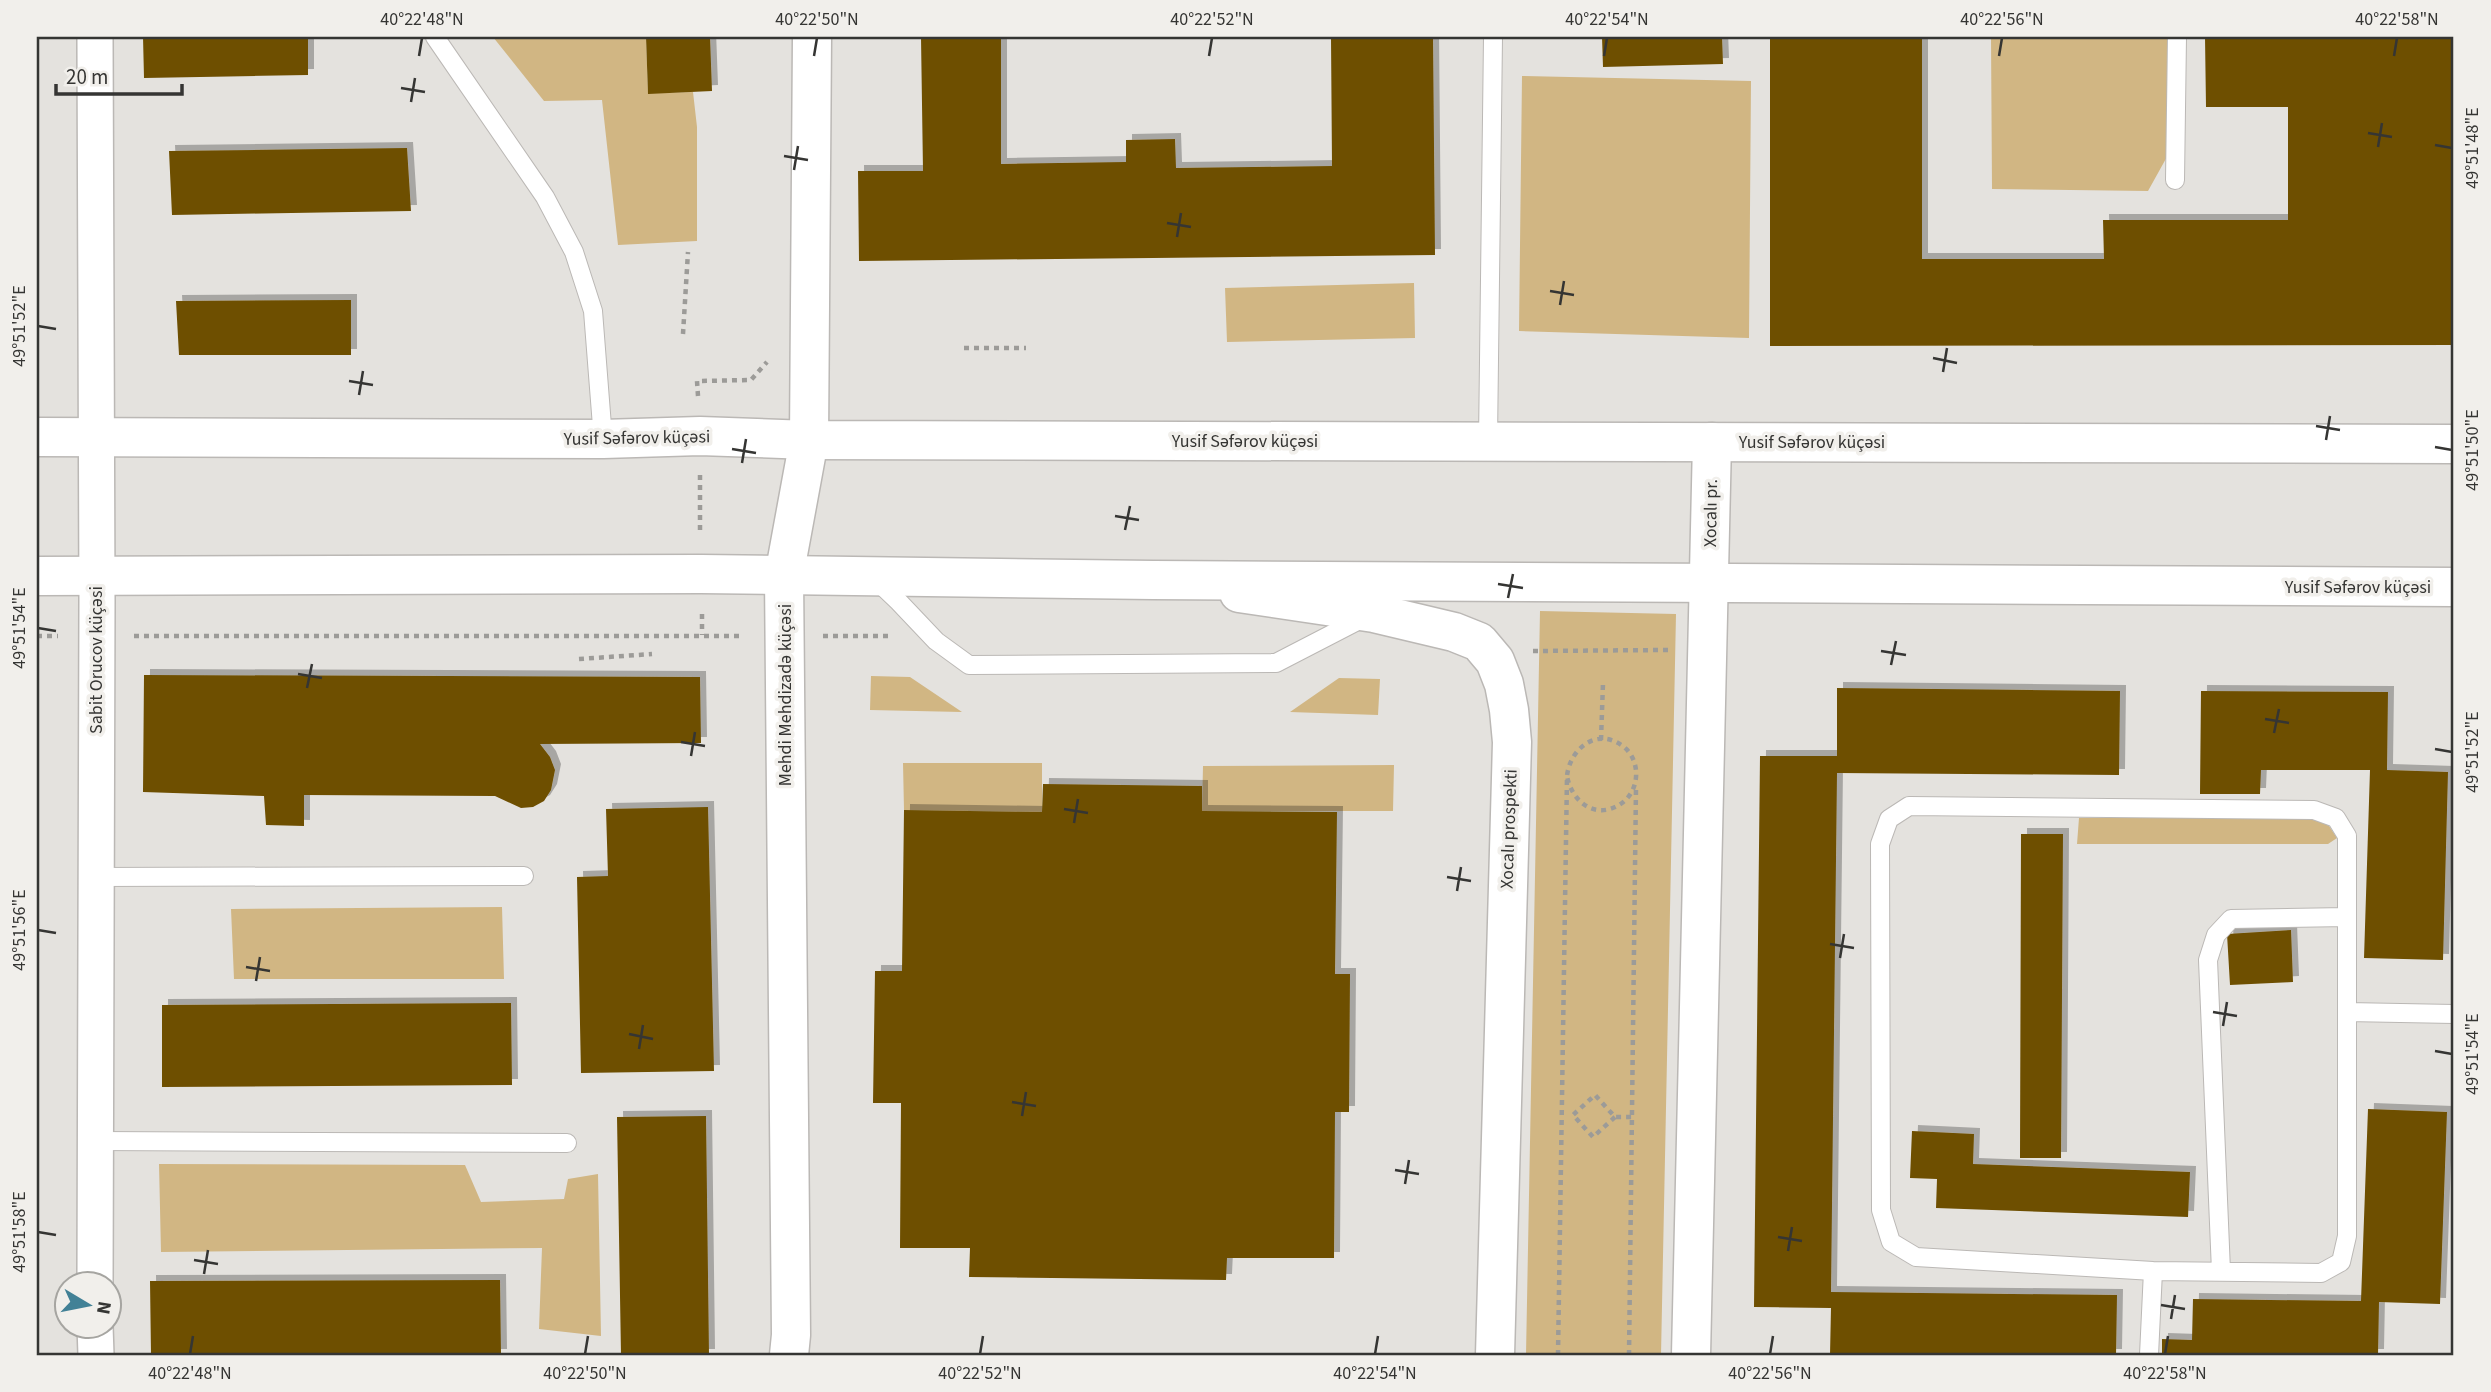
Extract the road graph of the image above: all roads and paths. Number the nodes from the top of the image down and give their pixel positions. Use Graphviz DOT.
graph roads {
  1 [pos="94,37"];
  2 [pos="435,37"];
  3 [pos="812,37"];
  4 [pos="1493,37"];
  5 [pos="2177,37"];
  6 [pos="2175,180"];
  7 [pos="688,252"];
  8 [pos="683,334"];
  9 [pos="964,348"];
  10 [pos="1026,348"];
  11 [pos="770,358"];
  12 [pos="700,436"];
  13 [pos="37,437"];
  14 [pos="96,437"];
  15 [pos="603,439"];
  16 [pos="809,440"];
  17 [pos="1488,441"];
  18 [pos="1712,442"];
  19 [pos="2454,444"];
  20 [pos="701,574"];
  21 [pos="37,576"];
  22 [pos="97,576"];
  23 [pos="784,576"];
  24 [pos="872,577"];
  25 [pos="1153,580"];
  26 [pos="1709,584"];
  27 [pos="2454,587"];
  28 [pos="1374,613"];
  29 [pos="133,636"];
  30 [pos="845,636"];
  31 [pos="898,636"];
  32 [pos="1676,650"];
  33 [pos="1520,652"];
  34 [pos="652,654"];
  35 [pos="579,659"];
  36 [pos="1603,683"];
  37 [pos="1601,740"];
  38 [pos="1567,776"];
  39 [pos="1636,780"];
  40 [pos="524,876"];
  41 [pos="95,877"];
  42 [pos="2347,917"];
  43 [pos="2347,1013"];
  44 [pos="2454,1014"];
  45 [pos="1561,1115"];
  46 [pos="1573,1115"];
  47 [pos="1615,1117"];
  48 [pos="1632,1117"];
  49 [pos="95,1141"];
  50 [pos="567,1143"];
  51 [pos="95,1270"];
  52 [pos="2153,1271"];
  53 [pos="2221,1271"];
  54 [pos="789,1355"];
  55 [pos="1495,1355"];
  56 [pos="1558,1355"];
  57 [pos="1629,1355"];
  58 [pos="1691,1355"];
  59 [pos="2149,1355"];
  1 -- 14 [label="street, Sabit Orucov küçəsi"];
  2 -- 15 [label="lane"];
  3 -- 16 [label="main road, Mehdi Mehdizadə küçəsi"];
  4 -- 17 [label="lane"];
  5 -- 6 [label="lane"];
  7 -- 8 [label="path"];
  9 -- 10 [label="path"];
  11 -- 12 [label="path"];
  12 -- 15 [label="main road, Yusif Səfərov küçəsi"];
  12 -- 16 [label="main road, Yusif Səfərov küçəsi"];
  12 -- 20 [label="path"];
  13 -- 14 [label="main road, Yusif Səfərov küçəsi"];
  14 -- 15 [label="main road, Yusif Səfərov küçəsi"];
  14 -- 22 [label="street, Sabit Orucov küçəsi"];
  16 -- 17 [label="main road, Yusif Səfərov küçəsi"];
  16 -- 23 [label="main road, Mehdi Mehdizadə küçəsi"];
  17 -- 18 [label="main road, Yusif Səfərov küçəsi"];
  18 -- 19 [label="main road, Yusif Səfərov küçəsi"];
  18 -- 26 [label="main road, Xocalı pr."];
  20 -- 22 [label="main road, Yusif Səfərov küçəsi"];
  20 -- 23 [label="main road, Yusif Səfərov küçəsi"];
  20 -- 29 [label="path"];
  21 -- 22 [label="main road, Yusif Səfərov küçəsi"];
  22 -- 41 [label="street, Sabit Orucov küçəsi"];
  23 -- 24 [label="main road, Yusif Səfərov küçəsi"];
  23 -- 54 [label="main road, Mehdi Mehdizadə küçəsi"];
  24 -- 25 [label="main road, Yusif Səfərov küçəsi"];
  24 -- 28 [label="lane"];
  25 -- 26 [label="main road, Yusif Səfərov küçəsi"];
  25 -- 28 [label="main road, Xocalı prospekti"];
  26 -- 27 [label="main road, Yusif Səfərov küçəsi"];
  26 -- 58 [label="main road"];
  28 -- 55 [label="main road, Xocalı prospekti"];
  30 -- 31 [label="path"];
  32 -- 33 [label="path"];
  34 -- 35 [label="path"];
  36 -- 37 [label="path"];
  37 -- 38 [label="path"];
  37 -- 39 [label="path"];
  38 -- 39 [label="path"];
  38 -- 45 [label="path"];
  39 -- 48 [label="path"];
  40 -- 41 [label="lane"];
  41 -- 49 [label="street, Sabit Orucov küçəsi"];
  42 -- 43 [label="lane"];
  42 -- 52 [label="lane"];
  42 -- 53 [label="lane"];
  43 -- 44 [label="lane"];
  43 -- 53 [label="lane"];
  45 -- 46 [label="path"];
  45 -- 56 [label="path"];
  46 -- 47 [label="path"];
  46 -- 47 [label="path"];
  47 -- 48 [label="path"];
  48 -- 57 [label="path"];
  49 -- 50 [label="lane"];
  49 -- 51 [label="street, Sabit Orucov küçəsi"];
  52 -- 53 [label="lane"];
  52 -- 59 [label="lane"];
}
